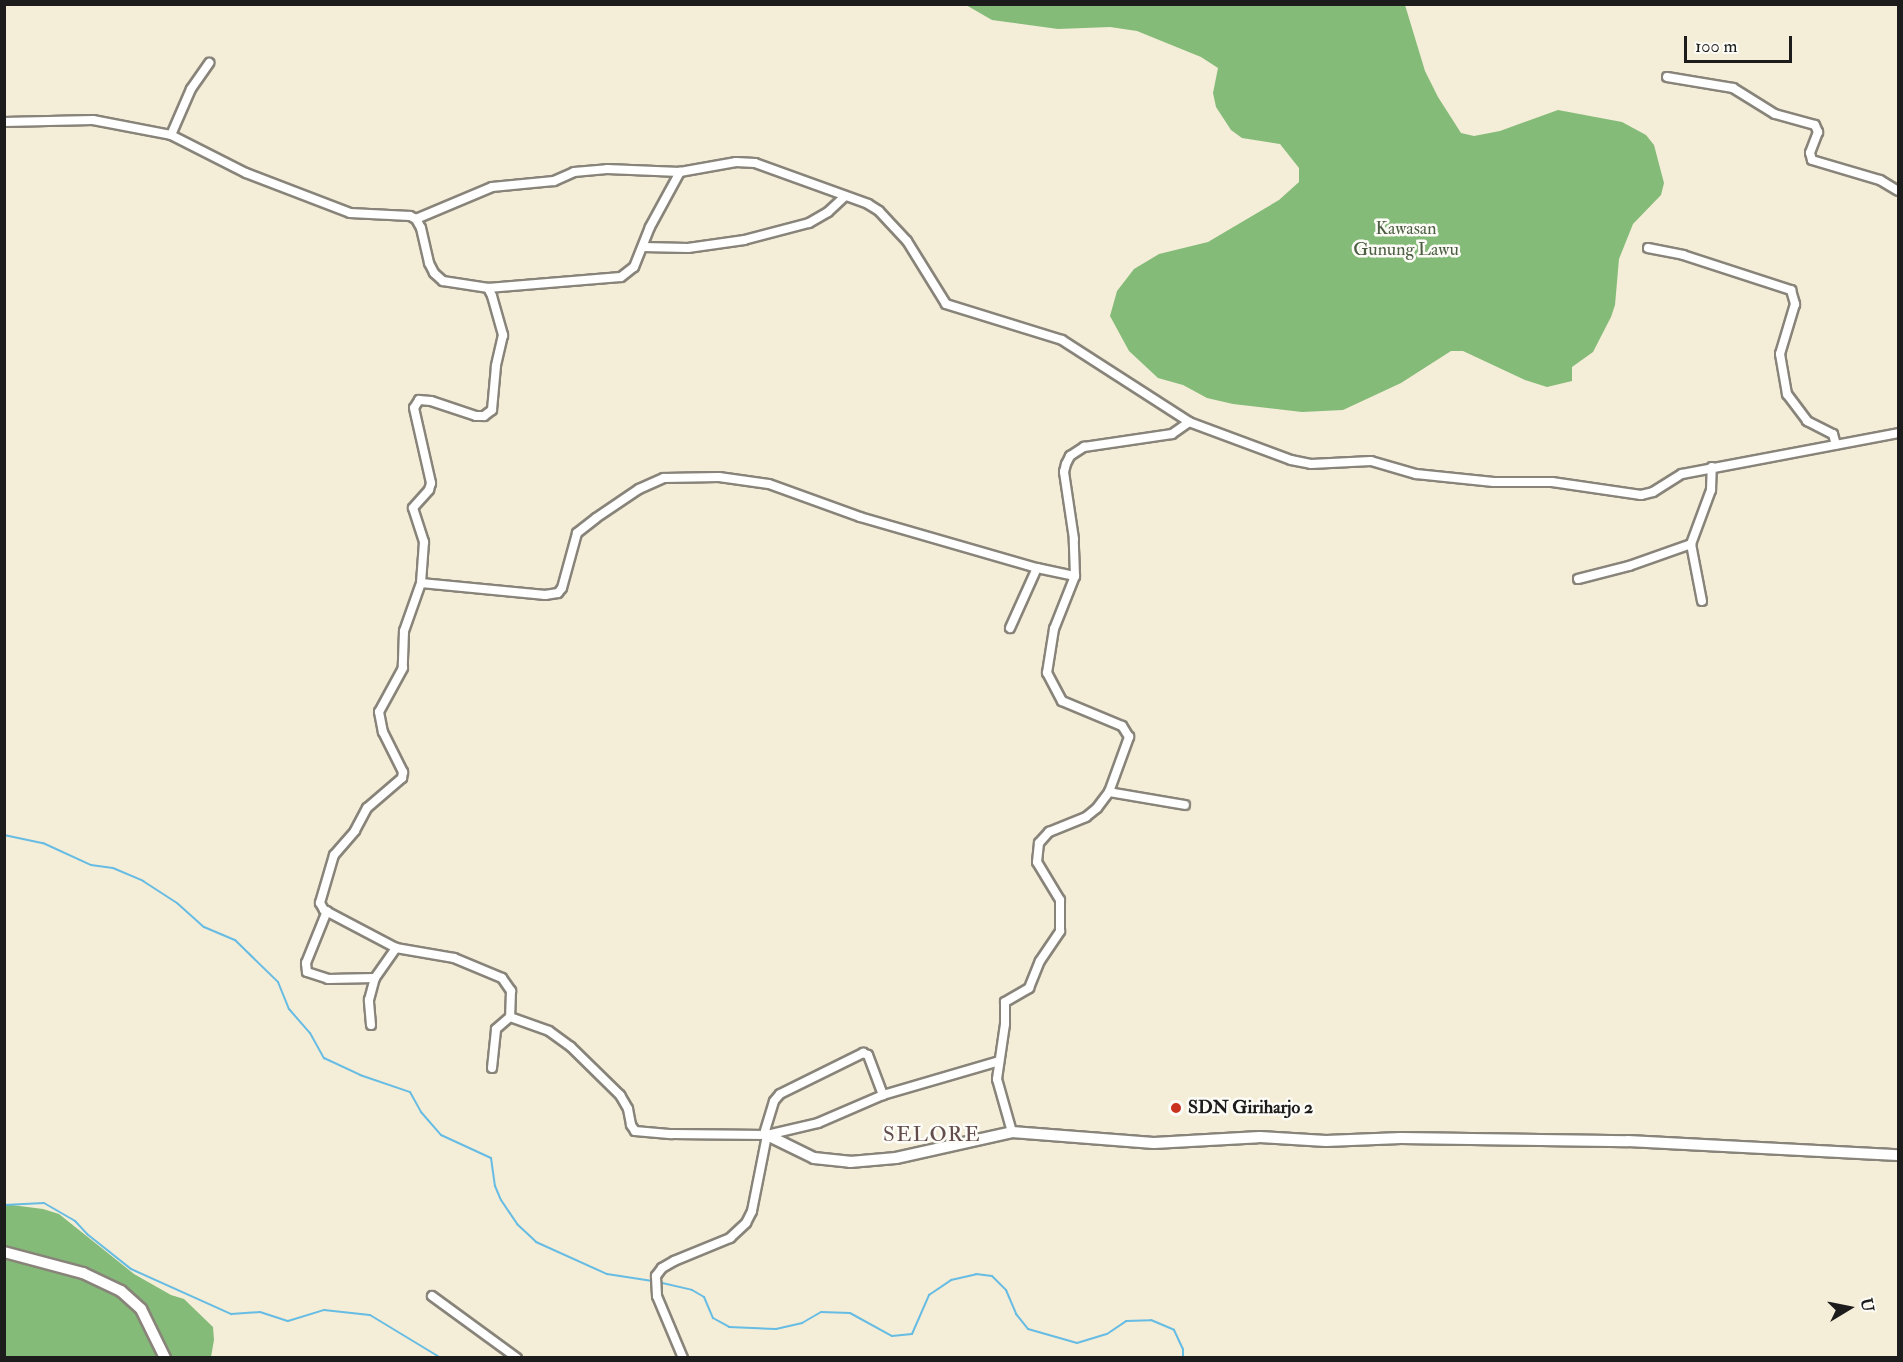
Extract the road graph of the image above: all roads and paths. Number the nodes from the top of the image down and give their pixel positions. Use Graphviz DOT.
graph roads {
  1 [pos="208,63"];
  2 [pos="1666,77"];
  3 [pos="4,122"];
  4 [pos="171,135"];
  5 [pos="680,172"];
  6 [pos="1899,191"];
  7 [pos="844,196"];
  8 [pos="416,219"];
  9 [pos="643,247"];
  10 [pos="1648,248"];
  11 [pos="488,288"];
  12 [pos="1189,422"];
  13 [pos="1899,433"];
  14 [pos="1836,445"];
  15 [pos="1712,467"];
  16 [pos="1691,544"];
  17 [pos="1036,568"];
  18 [pos="1075,576"];
  19 [pos="1578,579"];
  20 [pos="421,583"];
  21 [pos="1702,601"];
  22 [pos="1010,628"];
  23 [pos="1109,792"];
  24 [pos="1185,805"];
  25 [pos="327,911"];
  26 [pos="396,948"];
  27 [pos="375,978"];
  28 [pos="510,1017"];
  29 [pos="371,1025"];
  30 [pos="999,1061"];
  31 [pos="492,1068"];
  32 [pos="883,1095"];
  33 [pos="1012,1132"];
  34 [pos="765,1135"];
  35 [pos="1899,1155"];
  36 [pos="4,1252"];
  37 [pos="432,1296"];
  38 [pos="165,1358"];
  39 [pos="517,1358"];
  40 [pos="683,1358"];
  1 -- 4 [label="street"];
  2 -- 6 [label="street"];
  3 -- 4 [label="street"];
  4 -- 8 [label="street"];
  5 -- 7 [label="street"];
  5 -- 8 [label="street"];
  5 -- 9 [label="street"];
  7 -- 9 [label="street"];
  7 -- 12 [label="street"];
  8 -- 11 [label="street"];
  9 -- 11 [label="street"];
  10 -- 14 [label="street"];
  11 -- 20 [label="street"];
  12 -- 15 [label="street"];
  12 -- 18 [label="street"];
  13 -- 14 [label="street"];
  14 -- 15 [label="street"];
  15 -- 16 [label="street"];
  16 -- 19 [label="street"];
  16 -- 21 [label="street"];
  17 -- 18 [label="street"];
  17 -- 20 [label="street"];
  17 -- 22 [label="street"];
  18 -- 23 [label="street"];
  20 -- 25 [label="street"];
  23 -- 24 [label="street"];
  23 -- 30 [label="street"];
  25 -- 26 [label="street"];
  25 -- 27 [label="street"];
  26 -- 27 [label="street"];
  26 -- 28 [label="street"];
  27 -- 29 [label="street"];
  28 -- 31 [label="street"];
  28 -- 34 [label="street"];
  30 -- 32 [label="street"];
  30 -- 33 [label="street"];
  32 -- 34 [label="street"];
  32 -- 34 [label="street"];
  33 -- 34 [label="street"];
  33 -- 35 [label="street"];
  34 -- 40 [label="street"];
  36 -- 38 [label="street"];
  37 -- 39 [label="street"];
}
